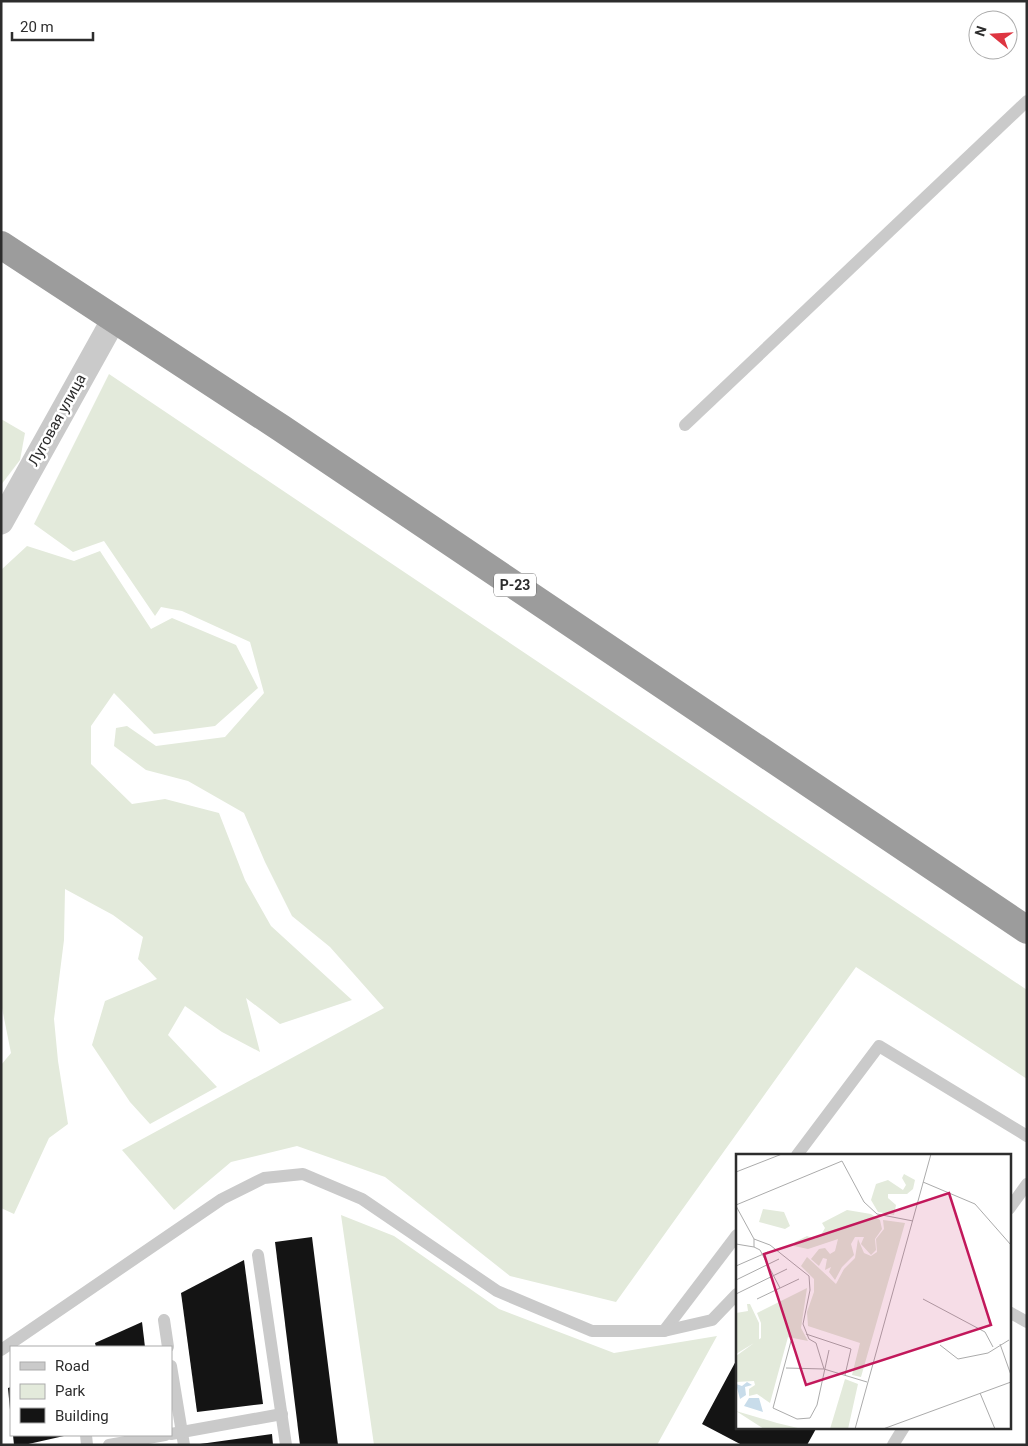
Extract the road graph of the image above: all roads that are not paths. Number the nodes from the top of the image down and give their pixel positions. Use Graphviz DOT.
graph roads {
  1 [pos="1027,101"];
  2 [pos="1,245"];
  3 [pos="114,319"];
  4 [pos="685,425"];
  5 [pos="1,522"];
  6 [pos="1027,930"];
  7 [pos="1027,1136"];
  8 [pos="798,1154"];
  9 [pos="1027,1184"];
  10 [pos="1010,1208"];
  11 [pos="736,1236"];
  12 [pos="258,1255"];
  13 [pos="736,1295"];
  14 [pos="1010,1313"];
  15 [pos="164,1320"];
  16 [pos="1027,1322"];
  17 [pos="664,1331"];
  18 [pos="168,1346"];
  19 [pos="1,1350"];
  20 [pos="172,1375"];
  21 [pos="282,1414"];
  22 [pos="903,1428"];
  23 [pos="160,1436"];
  24 [pos="179,1437"];
  25 [pos="110,1445"];
  26 [pos="286,1445"];
  27 [pos="894,1445"];
  1 -- 4 [label="lane"];
  2 -- 3 [label="highway, Р-23"];
  3 -- 5 [label="street, Луговая улица"];
  3 -- 6 [label="highway, Р-23"];
  7 -- 8 [label="lane"];
  9 -- 10 [label="lane"];
  11 -- 17 [label="lane"];
  12 -- 21 [label="lane"];
  13 -- 17 [label="lane"];
  14 -- 16 [label="lane"];
  15 -- 18 [label="lane"];
  17 -- 19 [label="lane"];
  20 -- 24 [label="lane"];
  21 -- 24 [label="lane"];
  21 -- 26 [label="lane"];
  22 -- 27 [label="lane"];
  23 -- 25 [label="lane"];
}
